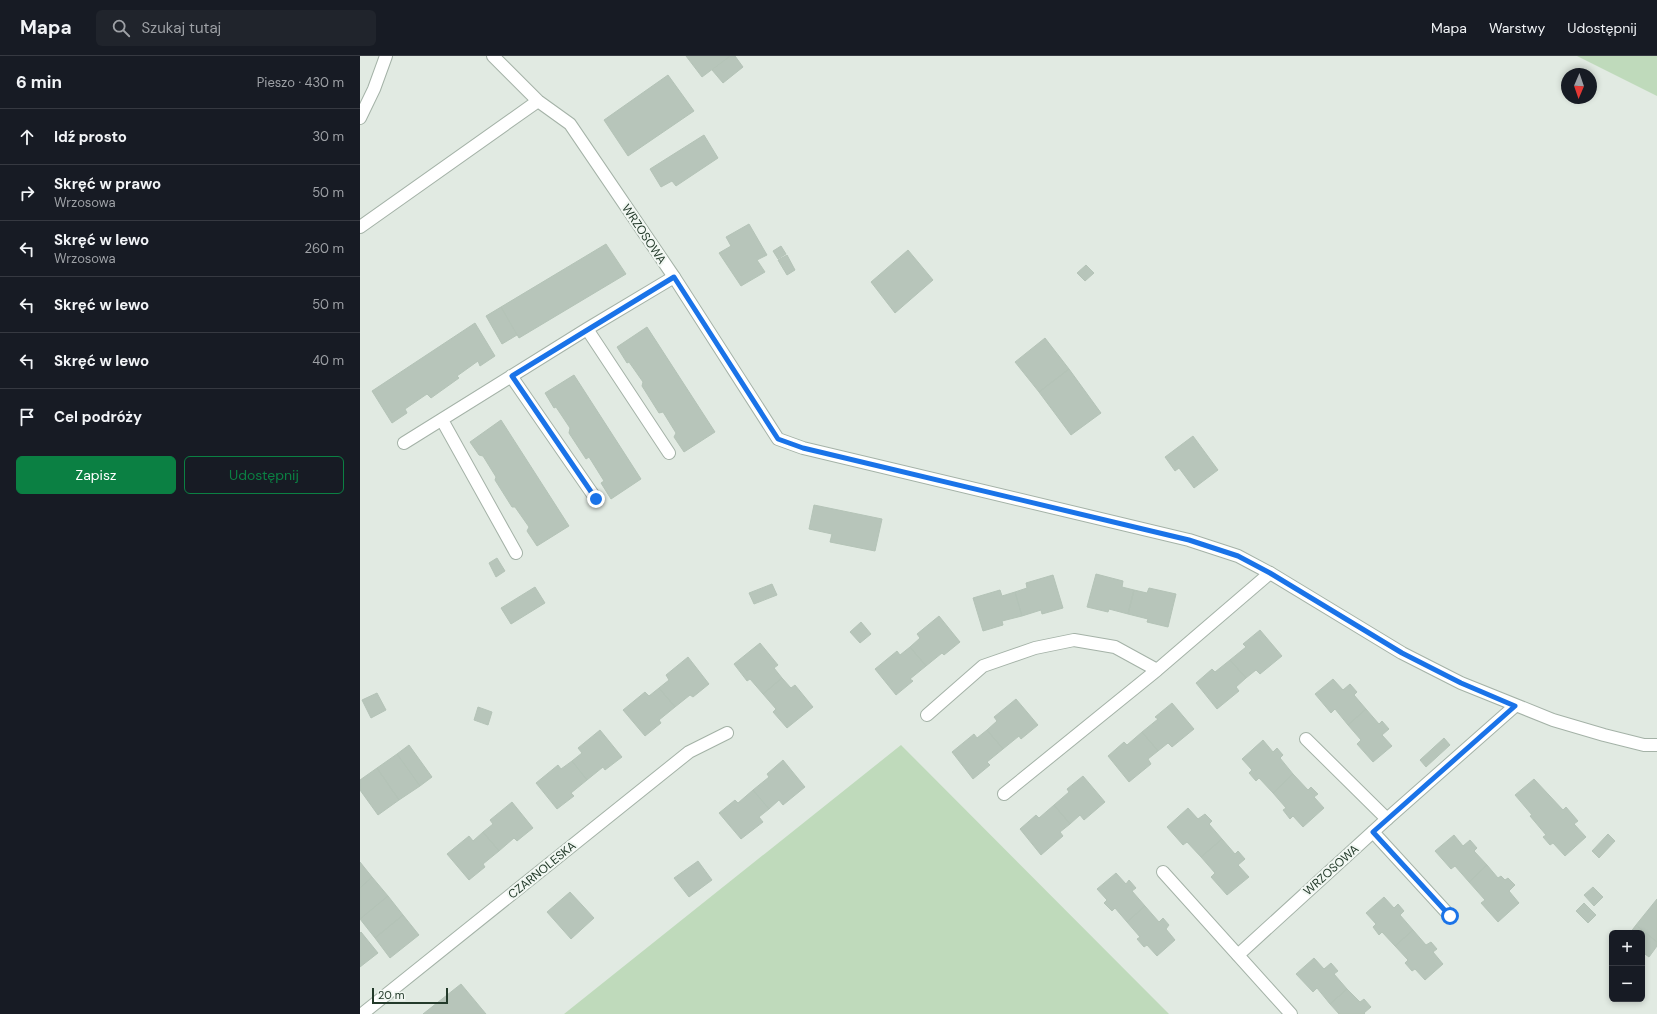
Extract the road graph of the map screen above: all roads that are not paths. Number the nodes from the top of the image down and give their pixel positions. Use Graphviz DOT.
graph roads {
  1 [pos="386,56"];
  2 [pos="493,56"];
  3 [pos="538,101"];
  4 [pos="360,118"];
  5 [pos="360,227"];
  6 [pos="674,277"];
  7 [pos="587,328"];
  8 [pos="512,376"];
  9 [pos="442,420"];
  10 [pos="404,443"];
  11 [pos="669,453"];
  12 [pos="596,499"];
  13 [pos="516,552"];
  14 [pos="1270,573"];
  15 [pos="1157,670"];
  16 [pos="1515,706"];
  17 [pos="927,715"];
  18 [pos="727,733"];
  19 [pos="1306,739"];
  20 [pos="1657,745"];
  21 [pos="1004,794"];
  22 [pos="1387,819"];
  23 [pos="1373,832"];
  24 [pos="1163,872"];
  25 [pos="1450,916"];
  26 [pos="1238,955"];
  27 [pos="362,1014"];
  28 [pos="1291,1014"];
  1 -- 4 [label="street"];
  2 -- 3 [label="street, WRZOSOWA"];
  3 -- 5 [label="street"];
  3 -- 6 [label="street, WRZOSOWA"];
  6 -- 7 [label="street"];
  6 -- 14 [label="street, WRZOSOWA"];
  7 -- 8 [label="street"];
  7 -- 11 [label="street"];
  8 -- 9 [label="street"];
  8 -- 12 [label="street"];
  9 -- 10 [label="street"];
  9 -- 13 [label="street"];
  14 -- 15 [label="street"];
  14 -- 16 [label="street, WRZOSOWA"];
  15 -- 17 [label="street"];
  15 -- 21 [label="street"];
  16 -- 20 [label="street, WRZOSOWA"];
  16 -- 22 [label="street, WRZOSOWA"];
  18 -- 27 [label="street, CZARNOLESKA"];
  19 -- 22 [label="street"];
  22 -- 23 [label="street, WRZOSOWA"];
  23 -- 25 [label="street"];
  23 -- 26 [label="street, WRZOSOWA"];
  24 -- 26 [label="street"];
  26 -- 28 [label="street"];
}
